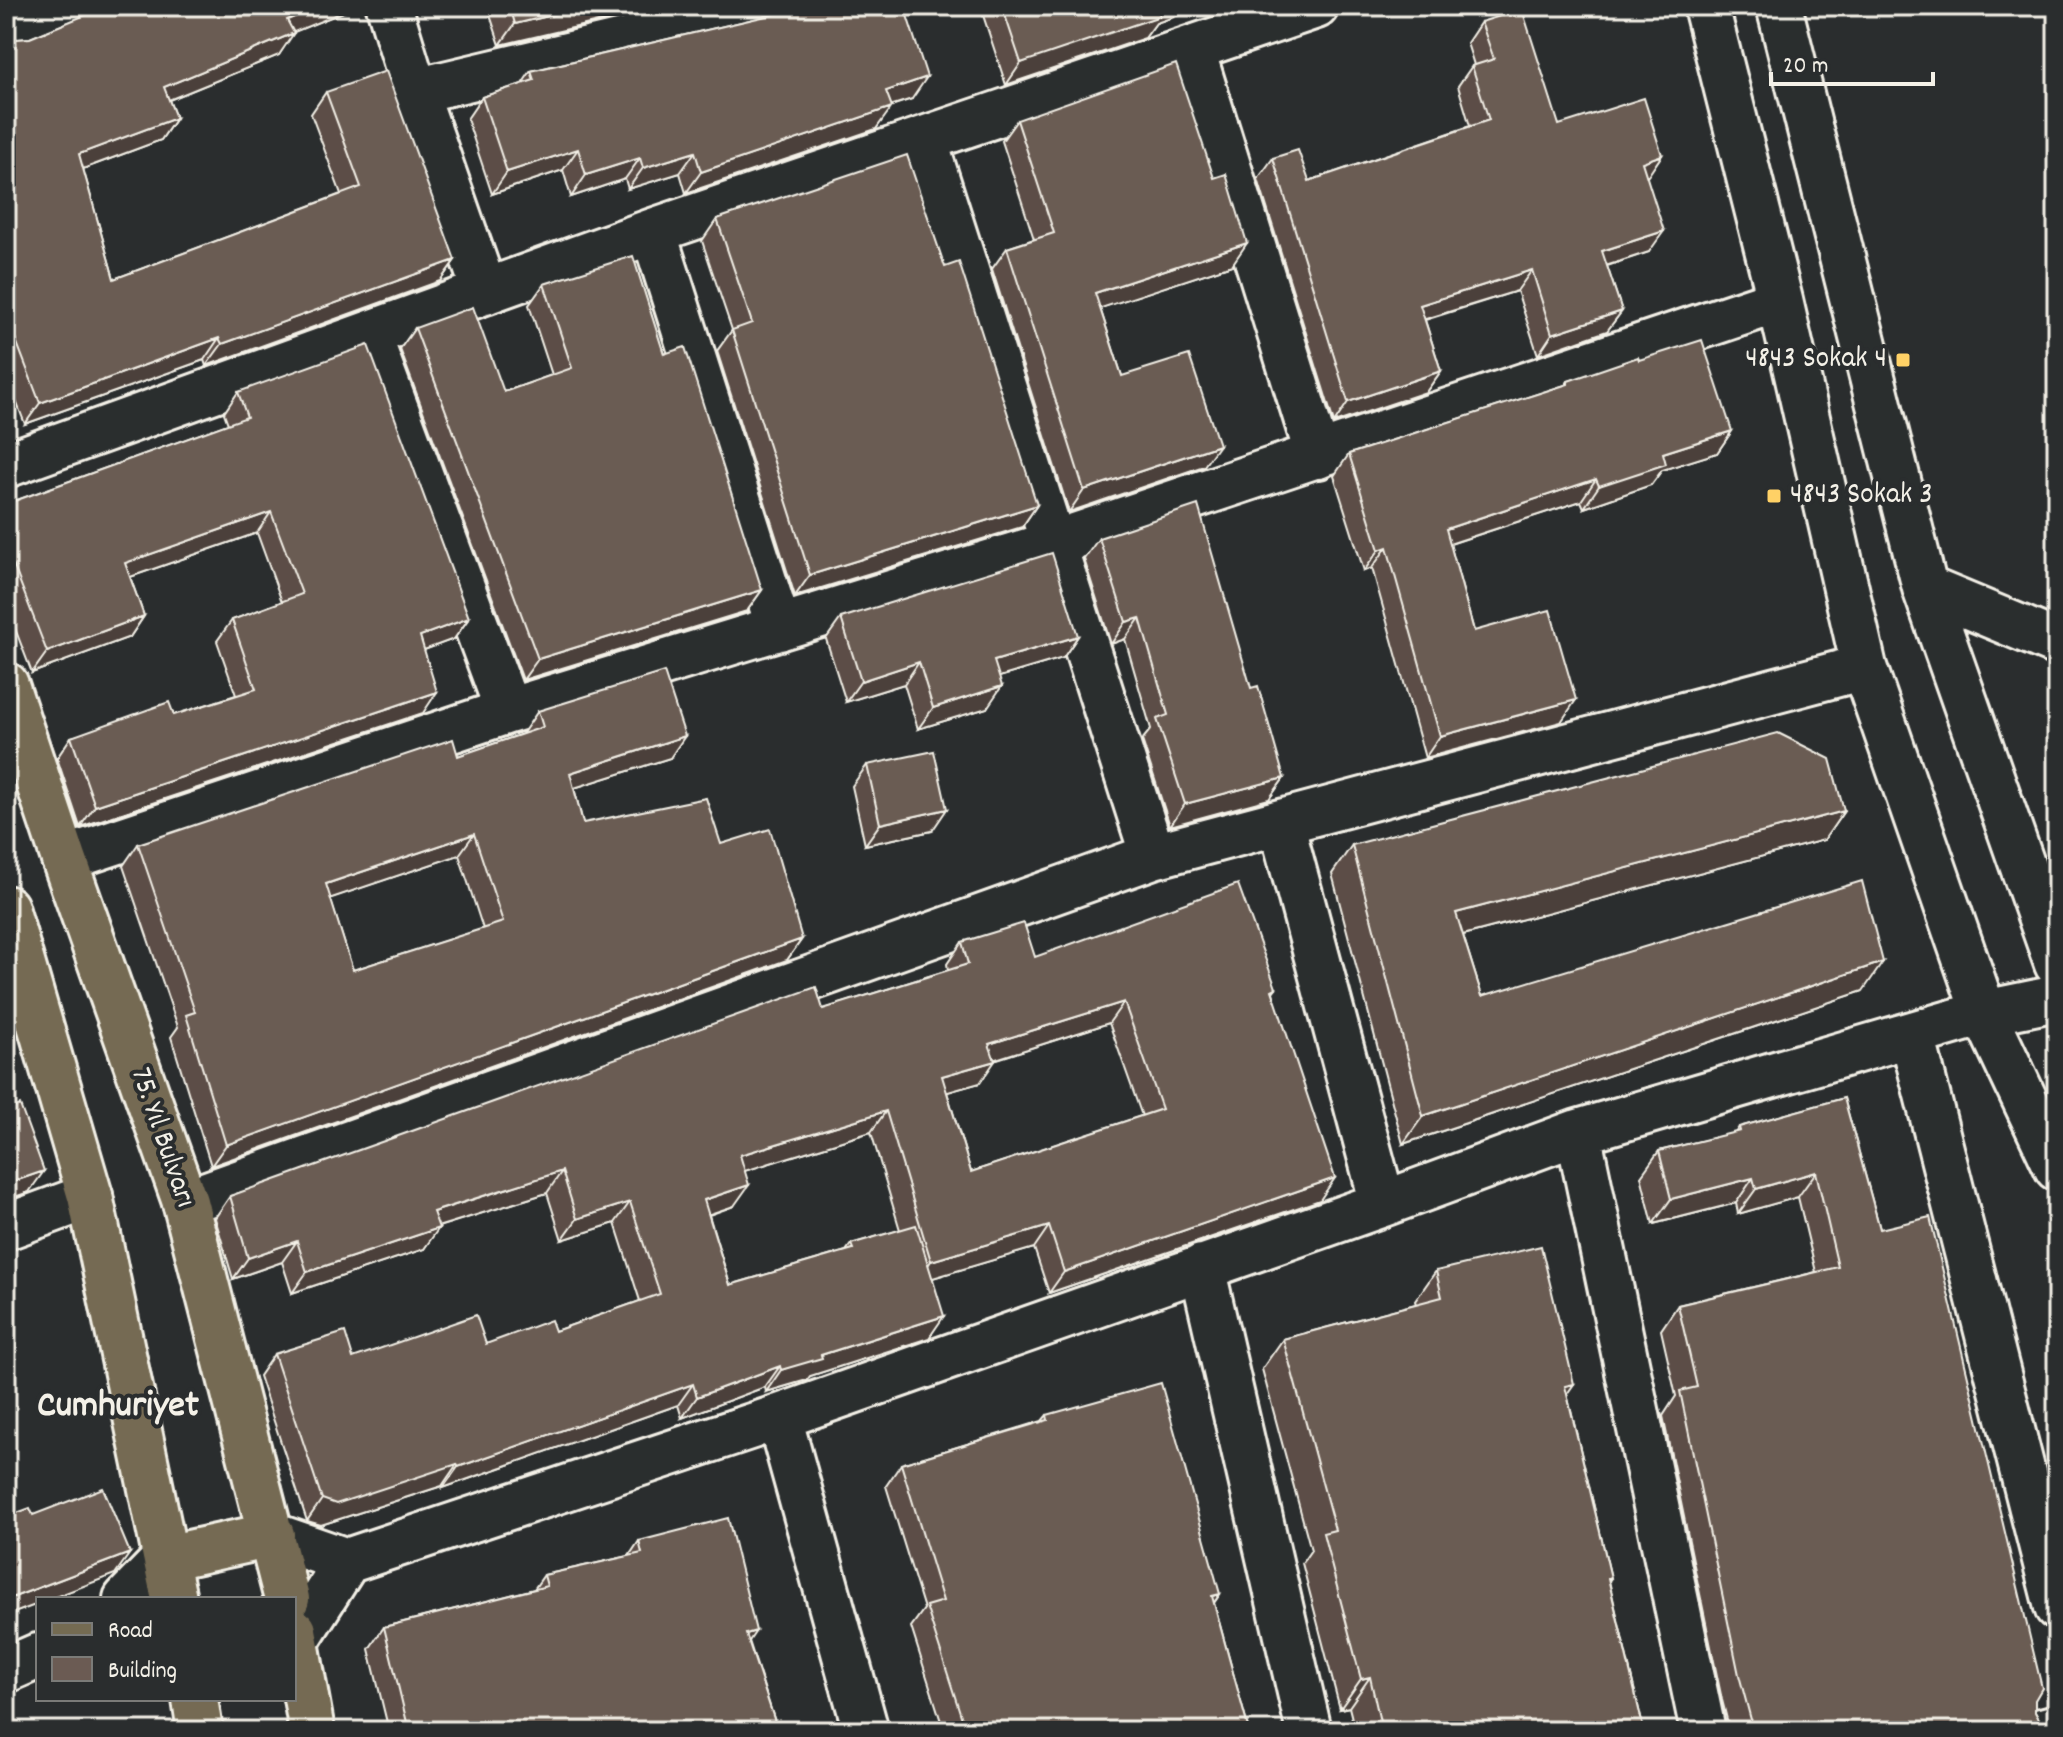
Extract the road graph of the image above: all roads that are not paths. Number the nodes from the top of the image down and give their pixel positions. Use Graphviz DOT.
graph roads {
  1 [pos="80,6"];
  2 [pos="389,6"];
  3 [pos="775,6"];
  4 [pos="1316,6"];
  5 [pos="1706,6"];
  6 [pos="1779,6"];
  7 [pos="6,36"];
  8 [pos="1192,50"];
  9 [pos="415,91"];
  10 [pos="924,139"];
  11 [pos="653,231"];
  12 [pos="485,292"];
  13 [pos="1780,300"];
  14 [pos="368,334"];
  15 [pos="1318,456"];
  16 [pos="6,465"];
  17 [pos="1054,543"];
  18 [pos="1925,588"];
  19 [pos="779,628"];
  20 [pos="2057,643"];
  21 [pos="1864,667"];
  22 [pos="6,685"];
  23 [pos="508,711"];
  24 [pos="1281,823"];
  25 [pos="1153,856"];
  26 [pos="64,859"];
  27 [pos="6,908"];
  28 [pos="2057,964"];
  29 [pos="2057,998"];
  30 [pos="1984,1013"];
  31 [pos="1912,1035"];
  32 [pos="1578,1132"];
  33 [pos="2057,1168"];
  34 [pos="90,1196"];
  35 [pos="185,1202"];
  36 [pos="1383,1204"];
  37 [pos="6,1227"];
  38 [pos="1202,1267"];
  39 [pos="779,1417"];
  40 [pos="272,1535"];
  41 [pos="347,1561"];
  42 [pos="170,1578"];
  43 [pos="130,1597"];
  44 [pos="287,1597"];
  45 [pos="2057,1607"];
  46 [pos="296,1637"];
  47 [pos="296,1643"];
  48 [pos="36,1657"];
  49 [pos="6,1670"];
  50 [pos="195,1701"];
  51 [pos="2057,1727"];
  52 [pos="200,1731"];
  53 [pos="312,1731"];
  54 [pos="866,1731"];
  55 [pos="1309,1731"];
  56 [pos="1703,1731"];
  57 [pos="2042,1731"];
  1 -- 7 [label="street"];
  2 -- 9 [label="street"];
  3 -- 9 [label="street"];
  4 -- 8 [label="street"];
  5 -- 13 [label="street"];
  6 -- 18 [label="street"];
  8 -- 10 [label="street"];
  8 -- 15 [label="street"];
  9 -- 12 [label="street"];
  10 -- 11 [label="street"];
  10 -- 17 [label="street"];
  11 -- 12 [label="street"];
  11 -- 19 [label="street"];
  12 -- 14 [label="street"];
  13 -- 15 [label="street"];
  13 -- 21 [label="street"];
  14 -- 16 [label="street"];
  14 -- 23 [label="street"];
  15 -- 17 [label="street"];
  17 -- 19 [label="street"];
  17 -- 25 [label="street"];
  18 -- 20 [label="street"];
  18 -- 28 [label="street"];
  19 -- 23 [label="street"];
  21 -- 24 [label="street"];
  21 -- 30 [label="street"];
  22 -- 26 [label="main road, 75. Yıl Bulvarı"];
  23 -- 26 [label="street"];
  24 -- 25 [label="street"];
  24 -- 36 [label="street"];
  25 -- 35 [label="street"];
  26 -- 35 [label="main road, 75. Yıl Bulvarı"];
  27 -- 34 [label="main road"];
  29 -- 30 [label="street"];
  30 -- 31 [label="street"];
  30 -- 33 [label="street"];
  31 -- 32 [label="street"];
  31 -- 45 [label="street"];
  32 -- 36 [label="street"];
  32 -- 56 [label="street"];
  34 -- 37 [label="street"];
  34 -- 42 [label="main road"];
  35 -- 40 [label="main road, 75. Yıl Bulvarı"];
  36 -- 38 [label="street"];
  38 -- 39 [label="street"];
  38 -- 55 [label="street"];
  39 -- 41 [label="street"];
  39 -- 54 [label="street"];
  40 -- 41 [label="street"];
  40 -- 42 [label="main road"];
  40 -- 44 [label="main road, 75. Yıl Bulvarı"];
  41 -- 46 [label="street"];
  42 -- 43 [label="street"];
  47 -- 53 [label="main road"];
  48 -- 49 [label="street"];
  50 -- 52 [label="main road"];
  51 -- 57 [label="street"];
}
